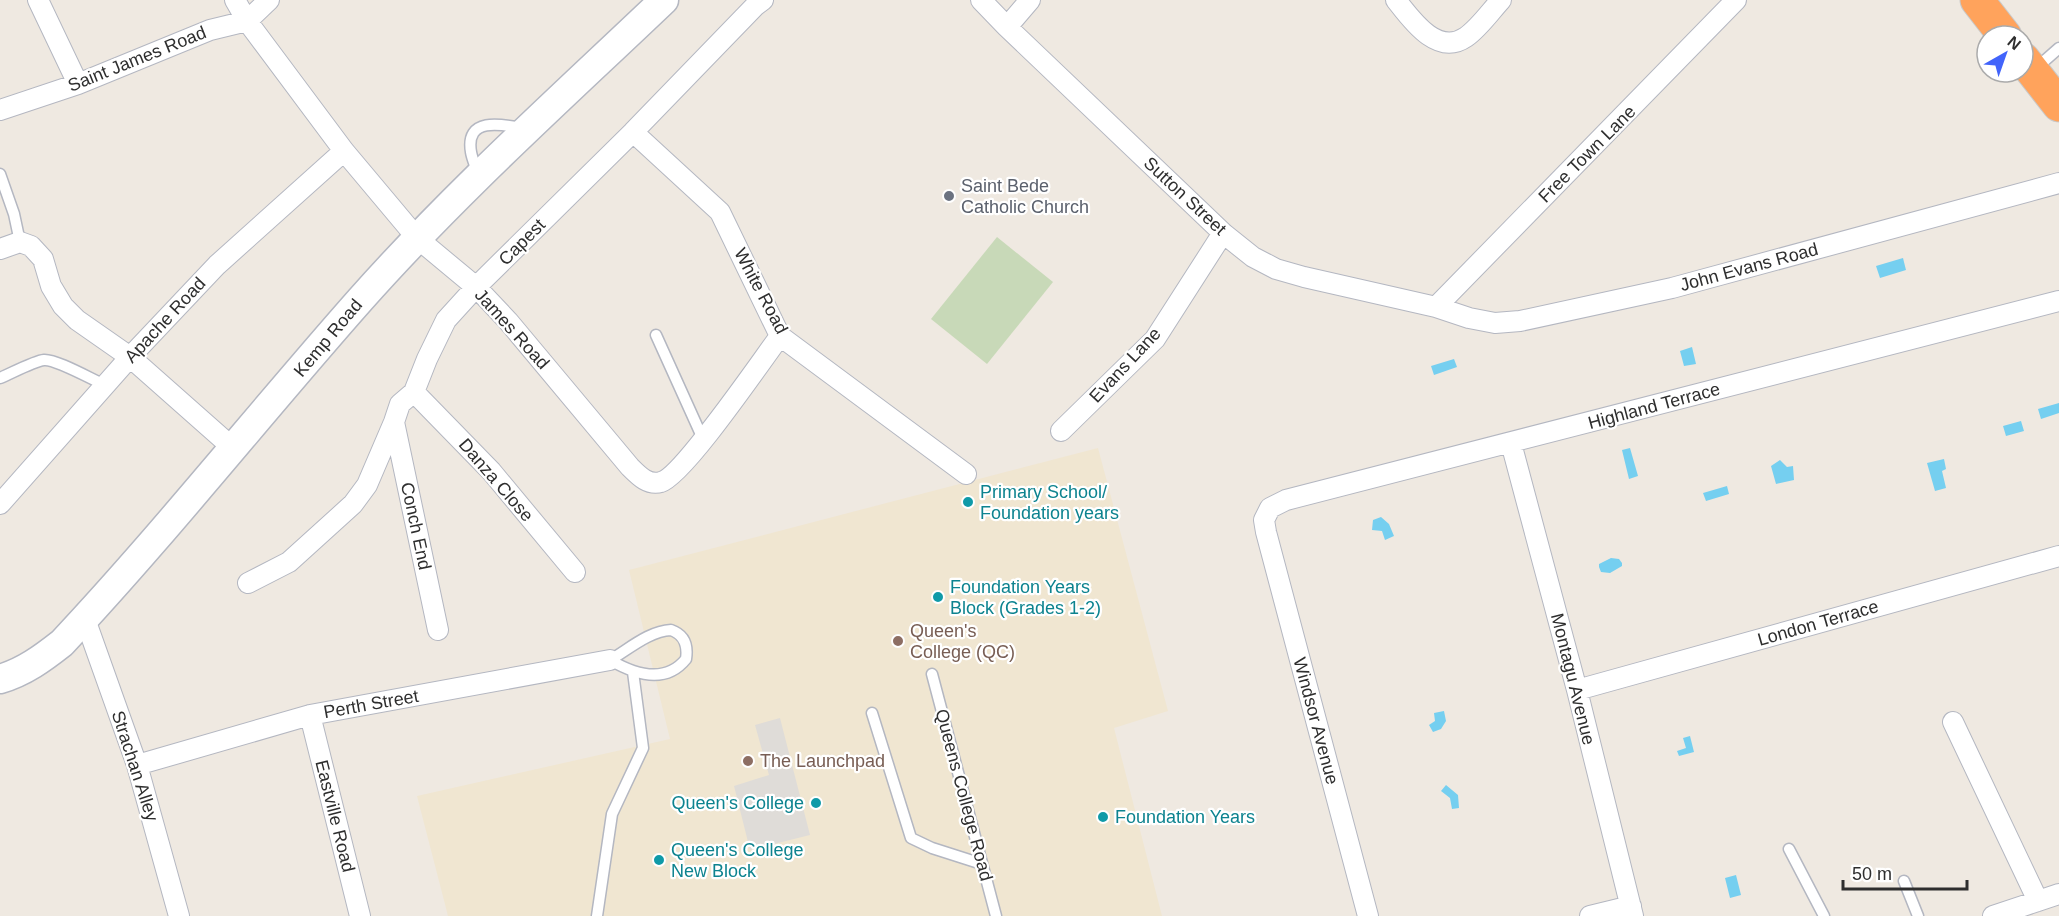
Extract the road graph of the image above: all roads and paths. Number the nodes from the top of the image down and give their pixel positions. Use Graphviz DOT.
graph roads {
  1 [pos="38,0"];
  2 [pos="235,0"];
  3 [pos="269,0"];
  4 [pos="664,0"];
  5 [pos="763,0"];
  6 [pos="981,0"];
  7 [pos="1030,0"];
  8 [pos="1396,0"];
  9 [pos="1501,0"];
  10 [pos="1736,0"];
  11 [pos="1977,0"];
  12 [pos="247,21"];
  13 [pos="1996,24"];
  14 [pos="1007,27"];
  15 [pos="2059,48"];
  16 [pos="78,84"];
  17 [pos="2046,85"];
  18 [pos="0,110"];
  19 [pos="633,132"];
  20 [pos="344,151"];
  21 [pos="0,174"];
  22 [pos="2059,183"];
  23 [pos="1223,233"];
  24 [pos="417,238"];
  25 [pos="20,242"];
  26 [pos="0,249"];
  27 [pos="476,287"];
  28 [pos="2059,301"];
  29 [pos="1436,307"];
  30 [pos="656,335"];
  31 [pos="780,336"];
  32 [pos="130,357"];
  33 [pos="0,378"];
  34 [pos="105,385"];
  35 [pos="414,392"];
  36 [pos="394,422"];
  37 [pos="1061,431"];
  38 [pos="703,440"];
  39 [pos="1511,443"];
  40 [pos="234,449"];
  41 [pos="966,474"];
  42 [pos="0,504"];
  43 [pos="1265,526"];
  44 [pos="2059,556"];
  45 [pos="575,572"];
  46 [pos="248,583"];
  47 [pos="85,619"];
  48 [pos="438,630"];
  49 [pos="610,660"];
  50 [pos="633,672"];
  51 [pos="932,674"];
  52 [pos="0,679"];
  53 [pos="1576,690"];
  54 [pos="872,713"];
  55 [pos="310,715"];
  56 [pos="1953,722"];
  57 [pos="137,765"];
  58 [pos="1789,849"];
  59 [pos="982,864"];
  60 [pos="1904,881"];
  61 [pos="2059,894"];
  62 [pos="2038,901"];
  63 [pos="1632,911"];
  64 [pos="179,916"];
  65 [pos="360,916"];
  66 [pos="597,916"];
  67 [pos="996,916"];
  68 [pos="1368,916"];
  69 [pos="1590,916"];
  70 [pos="1824,916"];
  71 [pos="1918,916"];
  72 [pos="1993,916"];
  1 -- 16 [label="street"];
  2 -- 12 [label="street, James Road"];
  3 -- 12 [label="street, Saint James Road"];
  4 -- 24 [label="street, Kemp Road"];
  5 -- 19 [label="street, Capest"];
  6 -- 14 [label="street, Sutton Street"];
  7 -- 14 [label="street"];
  8 -- 9 [label="street"];
  10 -- 29 [label="street, Free Town Lane"];
  11 -- 13 [label="highway"];
  12 -- 16 [label="street, Saint James Road"];
  12 -- 20 [label="street, James Road"];
  14 -- 23 [label="street, Sutton Street"];
  15 -- 17 [label="lane"];
  16 -- 18 [label="street, Saint James Road"];
  19 -- 27 [label="street, Capest"];
  19 -- 31 [label="street, White Road"];
  20 -- 24 [label="street, James Road"];
  20 -- 32 [label="street, Apache Road"];
  21 -- 25 [label="lane"];
  22 -- 29 [label="street, John Evans Road"];
  23 -- 29 [label="street, Sutton Street"];
  23 -- 37 [label="street, Evans Lane"];
  24 -- 27 [label="street, James Road"];
  24 -- 40 [label="street, Kemp Road"];
  25 -- 26 [label="street"];
  25 -- 32 [label="street"];
  27 -- 35 [label="street, Capest"];
  27 -- 38 [label="street, James Road"];
  28 -- 39 [label="street, Highland Terrace"];
  30 -- 38 [label="lane"];
  31 -- 38 [label="street, James Road"];
  31 -- 41 [label="street, White Road"];
  32 -- 34 [label="street, Apache Road"];
  32 -- 40 [label="street"];
  33 -- 34 [label="lane"];
  34 -- 42 [label="street, Apache Road"];
  35 -- 36 [label="street, Capest"];
  35 -- 45 [label="street, Danza Close"];
  36 -- 46 [label="street, Capest"];
  36 -- 48 [label="street, Conch End"];
  39 -- 43 [label="street, Highland Terrace"];
  39 -- 53 [label="street, Montagu Avenue"];
  40 -- 47 [label="street, Kemp Road"];
  43 -- 68 [label="street, Windsor Avenue"];
  44 -- 53 [label="street, London Terrace"];
  47 -- 52 [label="street, Kemp Road"];
  47 -- 57 [label="street, Strachan Alley"];
  49 -- 50 [label="lane"];
  49 -- 50 [label="lane"];
  49 -- 55 [label="street, Perth Street"];
  50 -- 66 [label="lane"];
  51 -- 59 [label="lane, Queens College Road"];
  53 -- 63 [label="street, Montagu Avenue"];
  54 -- 59 [label="lane"];
  55 -- 57 [label="street, Perth Street"];
  55 -- 65 [label="street, Eastville Road"];
  56 -- 62 [label="street"];
  57 -- 64 [label="street, Strachan Alley"];
  58 -- 70 [label="lane"];
  59 -- 67 [label="lane, Queens College Road"];
  60 -- 71 [label="lane"];
  61 -- 62 [label="street"];
  62 -- 72 [label="street"];
  63 -- 69 [label="street"];
}
